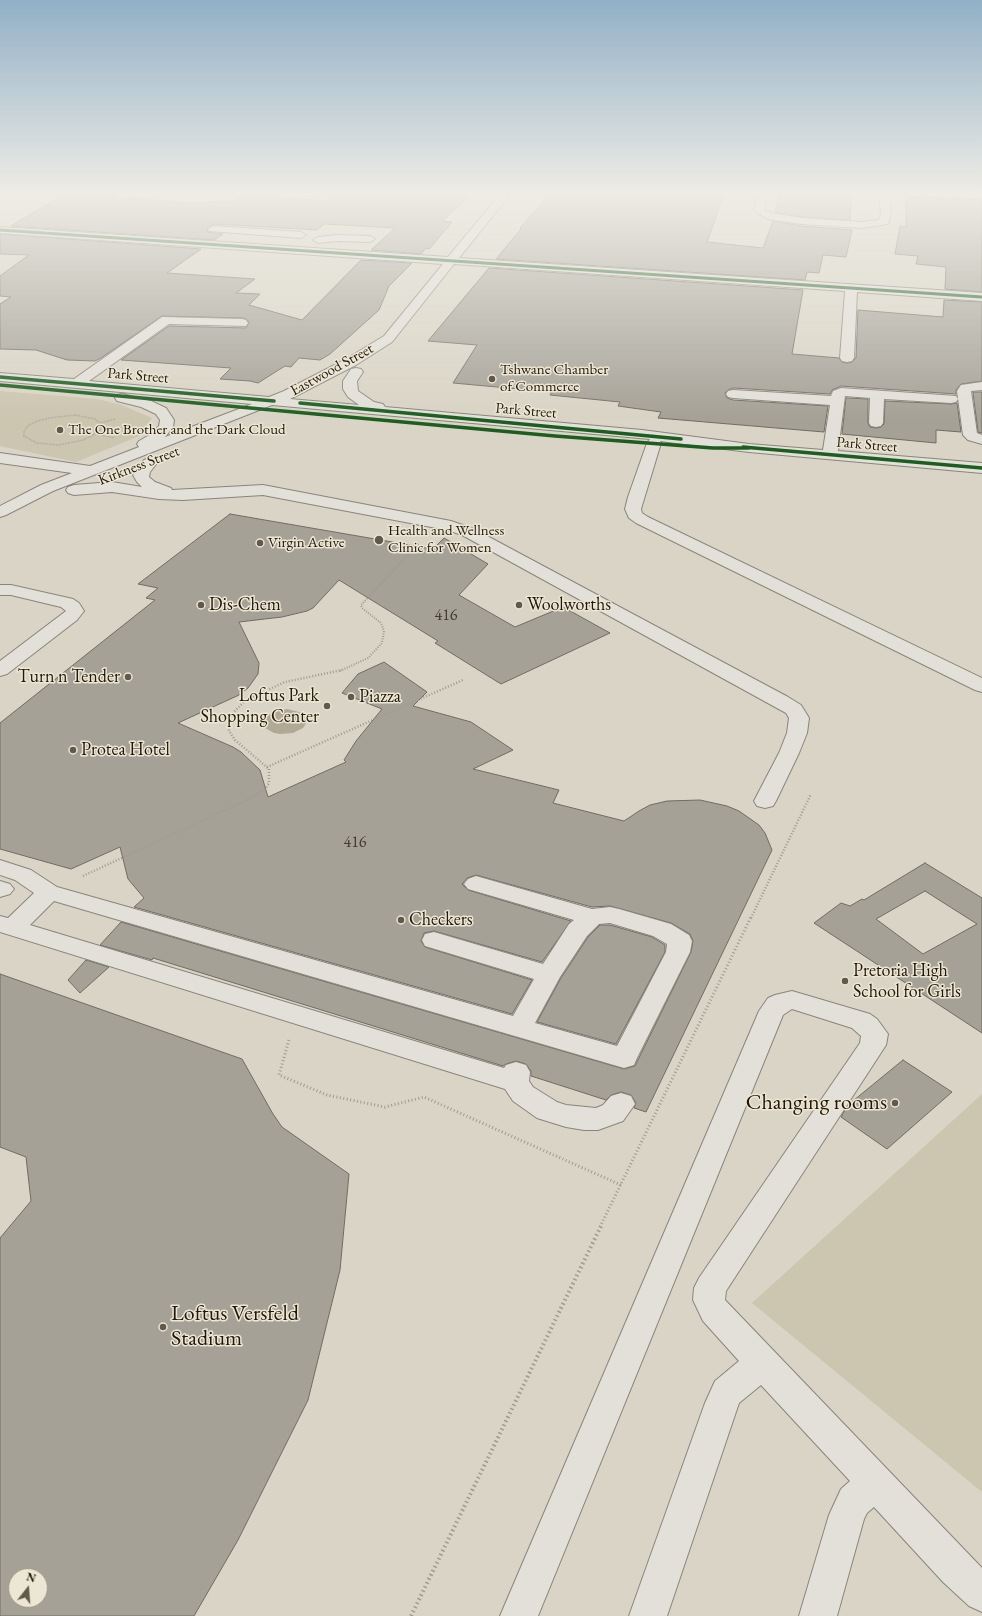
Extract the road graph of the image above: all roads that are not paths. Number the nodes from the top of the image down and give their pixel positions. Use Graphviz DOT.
graph roads {
  1 [pos="446,267"];
  2 [pos="546,267"];
  3 [pos="851,288"];
  4 [pos="982,297"];
  5 [pos="242,323"];
  6 [pos="388,339"];
  7 [pos="847,358"];
  8 [pos="356,372"];
  9 [pos="0,377"];
  10 [pos="0,385"];
  11 [pos="982,386"];
  12 [pos="80,388"];
  13 [pos="733,394"];
  14 [pos="877,394"];
  15 [pos="951,399"];
  16 [pos="837,401"];
  17 [pos="300,403"];
  18 [pos="278,406"];
  19 [pos="255,408"];
  20 [pos="396,412"];
  21 [pos="876,423"];
  22 [pos="975,426"];
  23 [pos="982,440"];
  24 [pos="654,443"];
  25 [pos="749,448"];
  26 [pos="830,455"];
  27 [pos="0,458"];
  28 [pos="113,462"];
  29 [pos="149,463"];
  30 [pos="982,468"];
  31 [pos="92,470"];
  32 [pos="112,477"];
  33 [pos="74,490"];
  34 [pos="176,495"];
  35 [pos="2,519"];
  36 [pos="0,590"];
  37 [pos="0,670"];
  38 [pos="982,686"];
  39 [pos="765,801"];
  40 [pos="1,882"];
  41 [pos="476,884"];
  42 [pos="49,892"];
  43 [pos="592,917"];
  44 [pos="6,926"];
  45 [pos="434,940"];
  46 [pos="549,975"];
  47 [pos="520,1027"];
  48 [pos="621,1104"];
  49 [pos="762,1363"];
  50 [pos="875,1483"];
  51 [pos="982,1593"];
  52 [pos="519,1616"];
  53 [pos="648,1616"];
  54 [pos="818,1616"];
  1 -- 6 [label="street, Eastwood Street"];
  2 -- 3 [label="street"];
  3 -- 4 [label="street"];
  3 -- 7 [label="street"];
  5 -- 12 [label="street"];
  6 -- 8 [label="street, Eastwood Street"];
  6 -- 18 [label="street, Eastwood Street"];
  8 -- 17 [label="street, Eastwood Street"];
  8 -- 20 [label="street"];
  9 -- 12 [label="street, Park Street"];
  10 -- 12 [label="street, Park Street"];
  11 -- 22 [label="street"];
  12 -- 18 [label="street, Park Street"];
  12 -- 19 [label="street, Park Street"];
  12 -- 28 [label="street"];
  13 -- 16 [label="street"];
  14 -- 15 [label="street"];
  14 -- 16 [label="street"];
  14 -- 21 [label="street"];
  16 -- 26 [label="street"];
  17 -- 18 [label="street, Eastwood Street"];
  17 -- 20 [label="street, Park Street"];
  18 -- 19 [label="street, Park Street"];
  18 -- 24 [label="street, Park Street"];
  18 -- 29 [label="street, Kirkness Street"];
  19 -- 28 [label="street, Kirkness Street"];
  20 -- 25 [label="street, Park Street"];
  22 -- 23 [label="street"];
  24 -- 25 [label="street, Park Street"];
  24 -- 38 [label="street"];
  25 -- 26 [label="street, Park Street"];
  26 -- 30 [label="street, Park Street"];
  27 -- 31 [label="street"];
  28 -- 31 [label="street, Kirkness Street"];
  29 -- 32 [label="street, Kirkness Street"];
  29 -- 34 [label="street"];
  31 -- 32 [label="street"];
  31 -- 35 [label="street, Kirkness Street"];
  32 -- 33 [label="street, Kirkness Street"];
  33 -- 34 [label="street"];
  33 -- 35 [label="street, Kirkness Street"];
  34 -- 39 [label="street"];
  36 -- 37 [label="street"];
  40 -- 42 [label="street"];
  41 -- 43 [label="street"];
  42 -- 44 [label="street"];
  42 -- 47 [label="street"];
  43 -- 46 [label="street"];
  43 -- 47 [label="street"];
  44 -- 48 [label="street"];
  45 -- 46 [label="street"];
  46 -- 47 [label="street"];
  49 -- 50 [label="street"];
  49 -- 52 [label="street"];
  49 -- 53 [label="street"];
  50 -- 51 [label="street"];
  50 -- 54 [label="street"];
}
